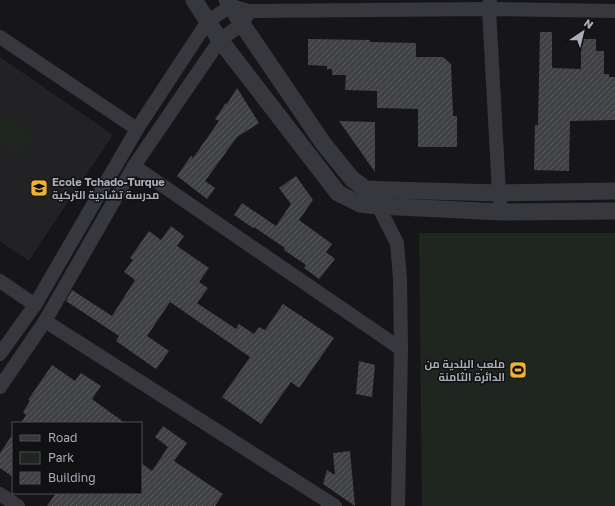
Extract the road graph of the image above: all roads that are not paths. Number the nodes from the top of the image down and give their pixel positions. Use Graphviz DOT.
graph roads {
  1 [pos="194,0"];
  2 [pos="229,3"];
  3 [pos="490,4"];
  4 [pos="615,11"];
  5 [pos="245,17"];
  6 [pos="208,21"];
  7 [pos="0,36"];
  8 [pos="220,40"];
  9 [pos="136,129"];
  10 [pos="134,166"];
  11 [pos="615,191"];
  12 [pos="499,192"];
  13 [pos="378,206"];
  14 [pos="615,211"];
  15 [pos="502,212"];
  16 [pos="0,280"];
  17 [pos="35,305"];
  18 [pos="45,321"];
  19 [pos="401,349"];
  20 [pos="0,354"];
  21 [pos="0,387"];
  22 [pos="0,494"];
  23 [pos="18,506"];
  24 [pos="335,506"];
  25 [pos="398,506"];
  1 -- 6 [label="street"];
  2 -- 5 [label="street"];
  2 -- 6 [label="street"];
  3 -- 4 [label="street"];
  3 -- 5 [label="street"];
  3 -- 12 [label="street"];
  5 -- 8 [label="street"];
  5 -- 12 [label="street"];
  6 -- 8 [label="street"];
  6 -- 9 [label="street"];
  7 -- 9 [label="street"];
  8 -- 10 [label="street"];
  8 -- 13 [label="street"];
  9 -- 17 [label="street"];
  10 -- 18 [label="street"];
  10 -- 19 [label="street"];
  11 -- 12 [label="street"];
  12 -- 15 [label="street"];
  13 -- 15 [label="street"];
  13 -- 19 [label="street"];
  14 -- 15 [label="street"];
  16 -- 17 [label="street"];
  17 -- 20 [label="street"];
  18 -- 21 [label="street"];
  18 -- 24 [label="street"];
  19 -- 25 [label="street"];
  22 -- 23 [label="street"];
}
